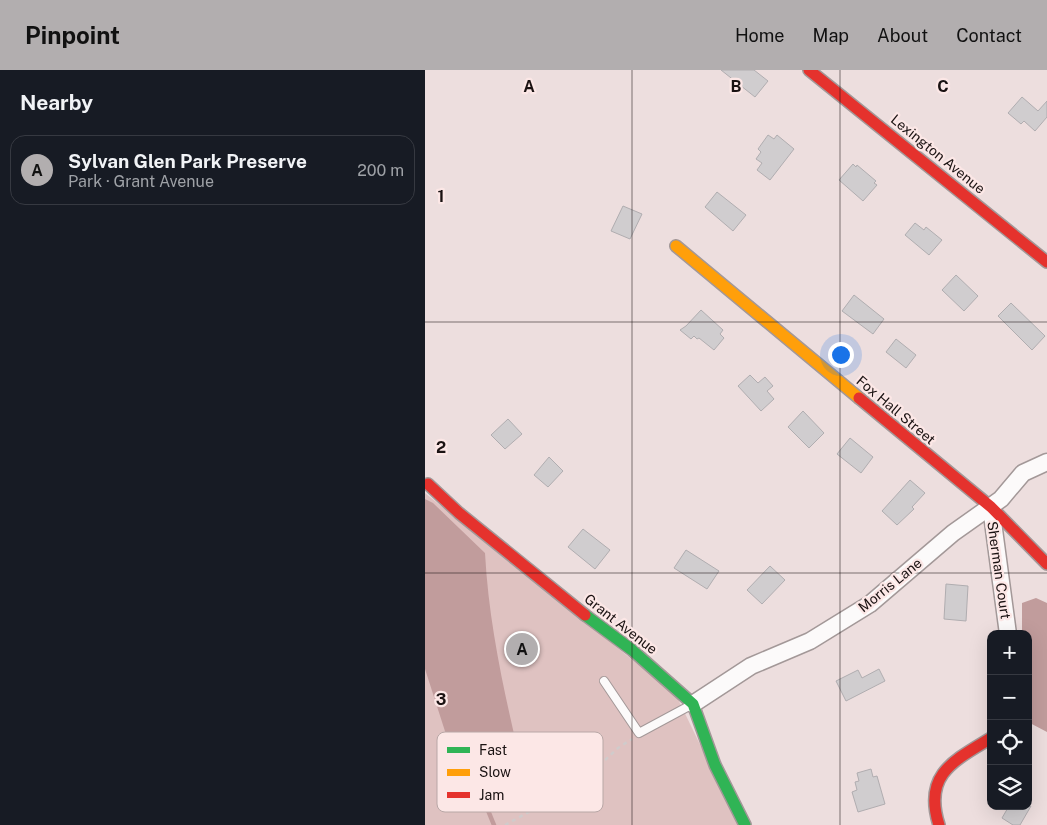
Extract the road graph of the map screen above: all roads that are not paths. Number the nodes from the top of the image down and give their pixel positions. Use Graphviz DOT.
graph roads {
  1 [pos="809,70"];
  2 [pos="676,246"];
  3 [pos="1047,262"];
  4 [pos="1047,462"];
  5 [pos="428,484"];
  6 [pos="991,507"];
  7 [pos="1047,564"];
  8 [pos="1007,630"];
  9 [pos="604,681"];
  10 [pos="693,704"];
  11 [pos="987,740"];
  12 [pos="745,825"];
  13 [pos="939,825"];
  1 -- 3 [label="street, Lexington Avenue"];
  2 -- 6 [label="street, Fox Hall Street"];
  4 -- 6 [label="street, Morris Lane"];
  5 -- 10 [label="street, Grant Avenue"];
  6 -- 7 [label="street, Fox Hall Street"];
  6 -- 8 [label="street, Sherman Court"];
  6 -- 10 [label="street, Morris Lane"];
  9 -- 10 [label="lane"];
  10 -- 12 [label="street, Grant Avenue"];
  11 -- 13 [label="street"];
}
